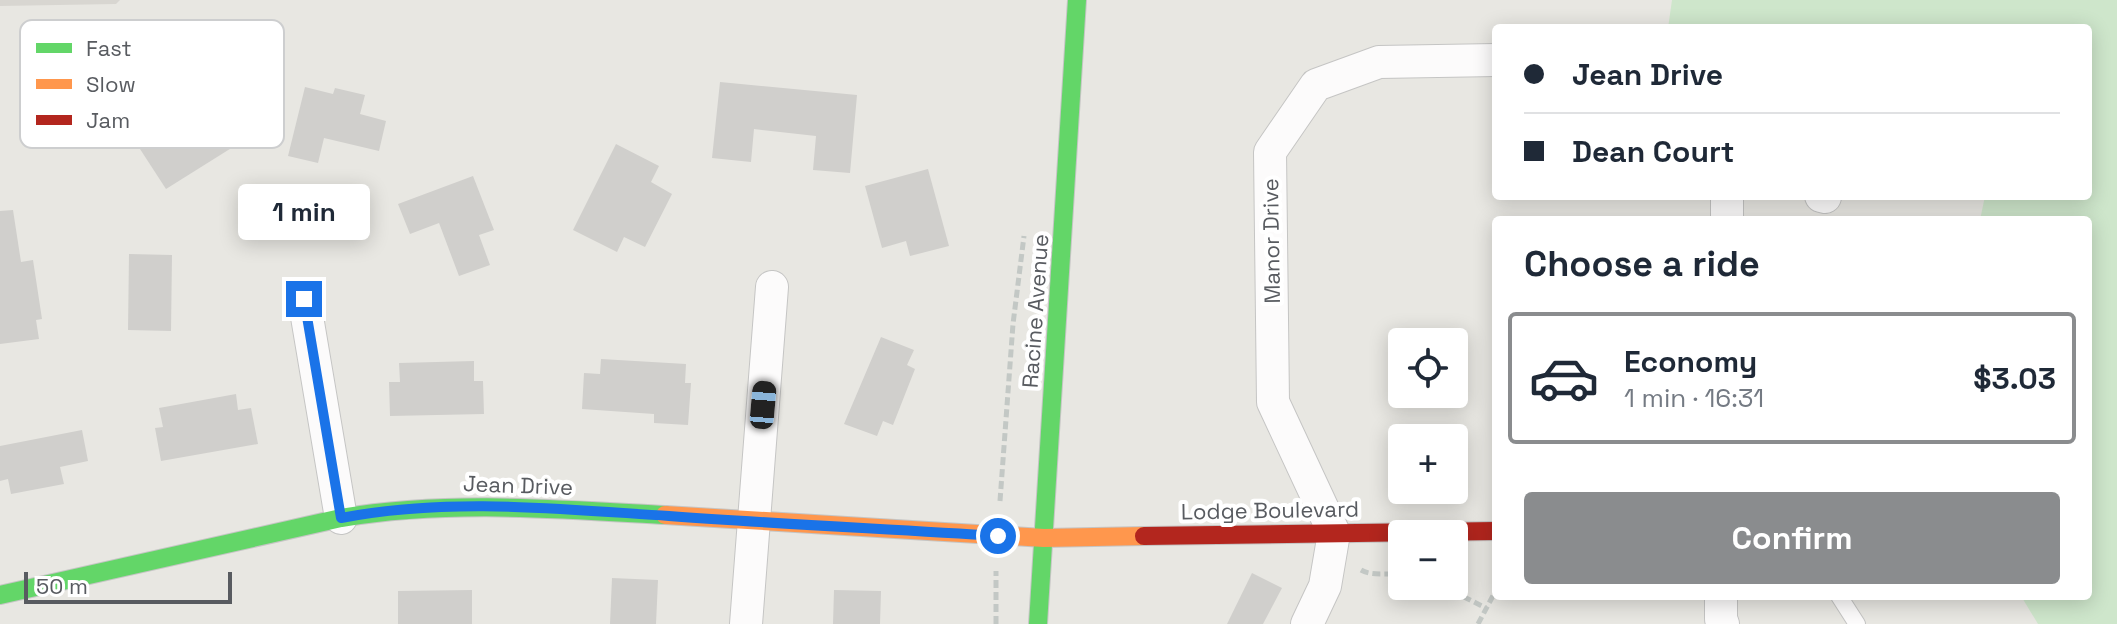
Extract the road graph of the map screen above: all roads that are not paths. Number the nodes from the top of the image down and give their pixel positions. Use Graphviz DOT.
graph roads {
  1 [pos="1077,0"];
  2 [pos="1492,60"];
  3 [pos="772,287"];
  4 [pos="304,299"];
  5 [pos="341,518"];
  6 [pos="753,522"];
  7 [pos="1492,531"];
  8 [pos="1334,533"];
  9 [pos="1044,538"];
  10 [pos="0,595"];
  11 [pos="1721,600"];
  12 [pos="1842,600"];
  13 [pos="746,624"];
  14 [pos="1038,624"];
  15 [pos="1307,624"];
  16 [pos="1723,624"];
  17 [pos="1857,624"];
  1 -- 9 [label="street, Racine Avenue"];
  2 -- 8 [label="street, Manor Drive"];
  3 -- 6 [label="street"];
  4 -- 5 [label="street"];
  5 -- 6 [label="street, Jean Drive"];
  5 -- 10 [label="street, Jean Drive"];
  6 -- 9 [label="street, Jean Drive"];
  6 -- 13 [label="street"];
  7 -- 8 [label="street, Lodge Boulevard"];
  8 -- 9 [label="street, Lodge Boulevard"];
  8 -- 15 [label="street"];
  9 -- 14 [label="street, Racine Avenue"];
  11 -- 16 [label="street"];
  12 -- 17 [label="lane"];
}
